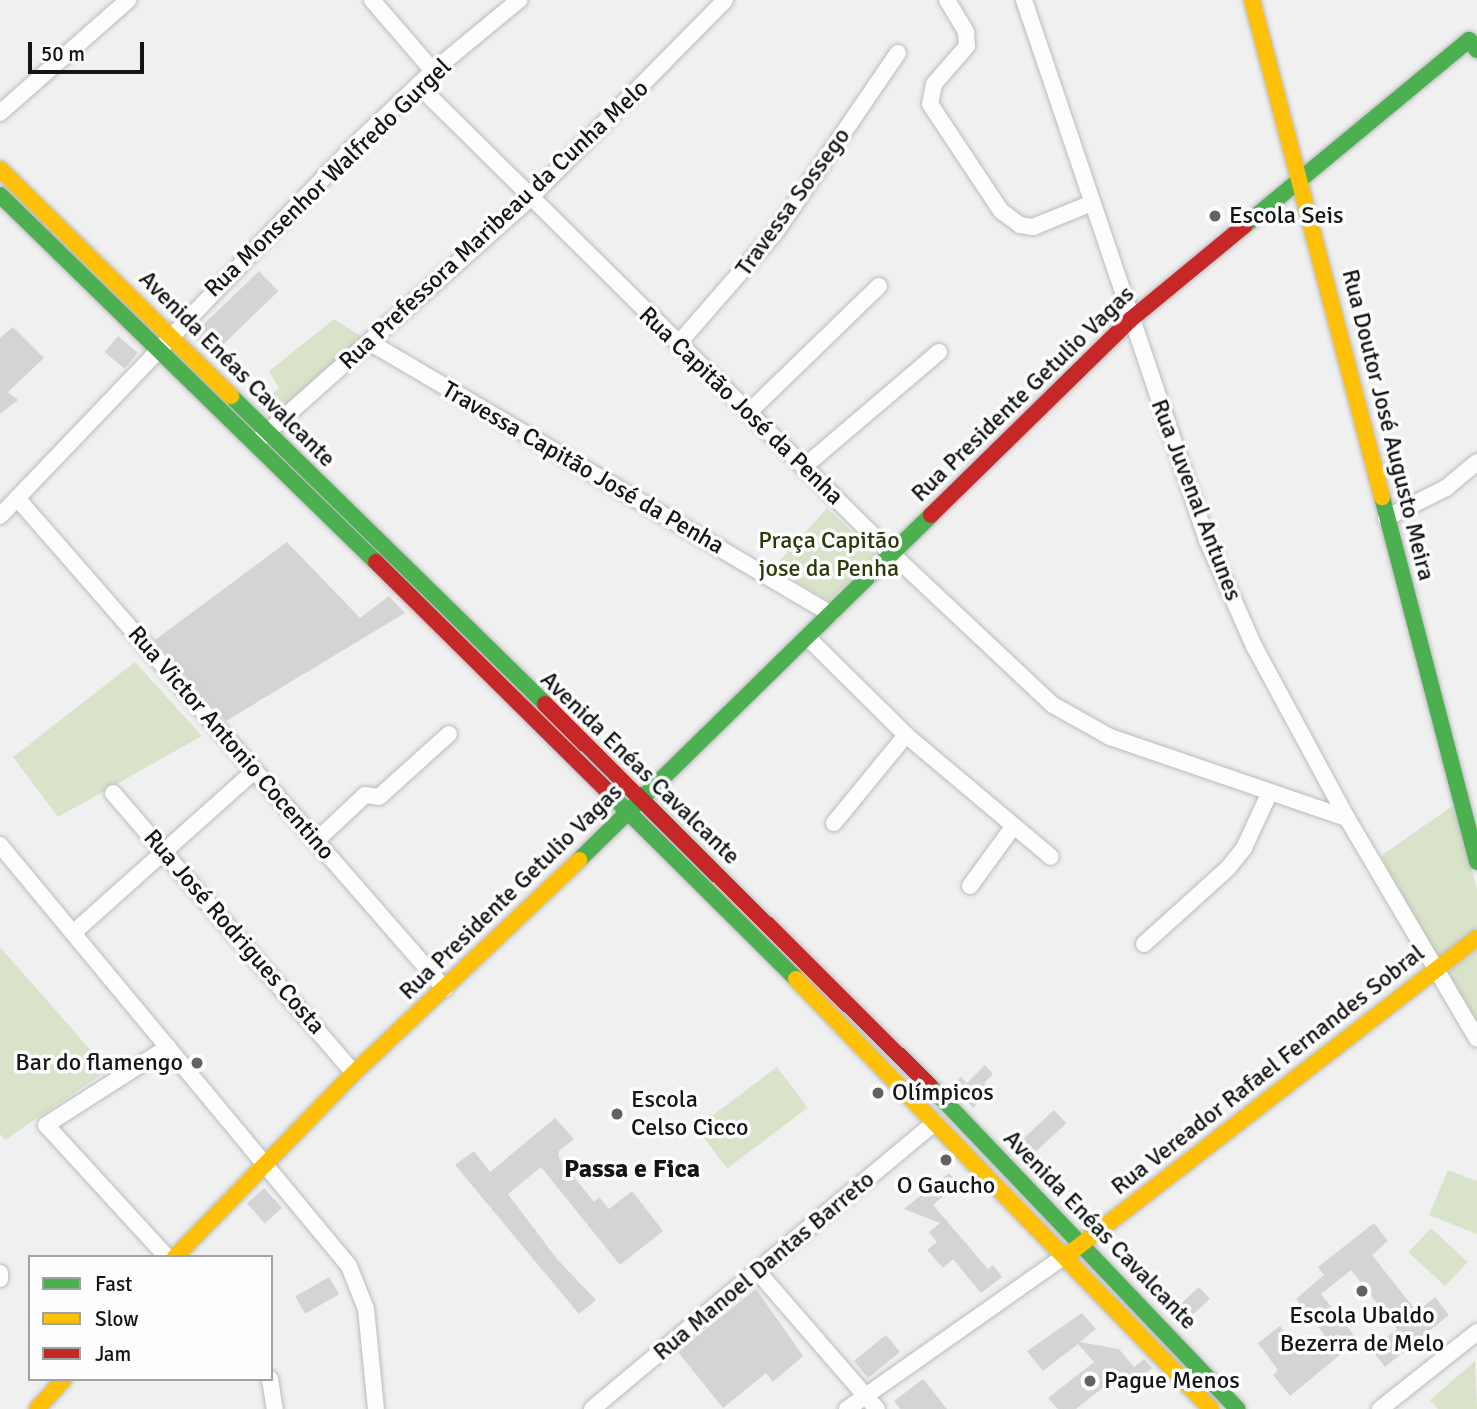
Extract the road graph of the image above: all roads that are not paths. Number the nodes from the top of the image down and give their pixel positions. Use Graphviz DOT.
graph roads {
  1 [pos="128,0"];
  2 [pos="372,0"];
  3 [pos="519,0"];
  4 [pos="725,0"];
  5 [pos="947,0"];
  6 [pos="1024,0"];
  7 [pos="1252,0"];
  8 [pos="1474,41"];
  9 [pos="898,53"];
  10 [pos="433,71"];
  11 [pos="418,85"];
  12 [pos="0,113"];
  13 [pos="0,169"];
  14 [pos="1302,182"];
  15 [pos="0,195"];
  16 [pos="529,199"];
  17 [pos="1092,203"];
  18 [pos="118,284"];
  19 [pos="879,286"];
  20 [pos="105,297"];
  21 [pos="1130,320"];
  22 [pos="170,334"];
  23 [pos="371,343"];
  24 [pos="678,344"];
  25 [pos="157,347"];
  26 [pos="939,352"];
  27 [pos="749,412"];
  28 [pos="268,430"];
  29 [pos="257,443"];
  30 [pos="1477,463"];
  31 [pos="805,466"];
  32 [pos="17,498"];
  33 [pos="342,505"];
  34 [pos="0,516"];
  35 [pos="330,518"];
  36 [pos="1386,518"];
  37 [pos="891,553"];
  38 [pos="831,614"];
  39 [pos="807,637"];
  40 [pos="535,698"];
  41 [pos="523,710"];
  42 [pos="449,734"];
  43 [pos="906,735"];
  44 [pos="255,770"];
  45 [pos="113,793"];
  46 [pos="1269,794"];
  47 [pos="641,799"];
  48 [pos="628,813"];
  49 [pos="1347,818"];
  50 [pos="834,823"];
  51 [pos="1013,827"];
  52 [pos="316,841"];
  53 [pos="0,845"];
  54 [pos="166,851"];
  55 [pos="1051,857"];
  56 [pos="1477,862"];
  57 [pos="718,875"];
  58 [pos="970,886"];
  59 [pos="705,888"];
  60 [pos="73,933"];
  61 [pos="1477,938"];
  62 [pos="1144,944"];
  63 [pos="1436,969"];
  64 [pos="444,989"];
  65 [pos="879,1032"];
  66 [pos="1477,1038"];
  67 [pos="864,1046"];
  68 [pos="168,1047"];
  69 [pos="354,1073"];
  70 [pos="935,1122"];
  71 [pos="264,1163"];
  72 [pos="1082,1243"];
  73 [pos="165,1255"];
  74 [pos="177,1255"];
  75 [pos="1065,1256"];
  76 [pos="759,1273"];
  77 [pos="1477,1332"];
  78 [pos="62,1381"];
  79 [pos="271,1381"];
  80 [pos="865,1395"];
  81 [pos="1233,1403"];
  82 [pos="37,1409"];
  83 [pos="275,1409"];
  84 [pos="376,1409"];
  85 [pos="592,1409"];
  86 [pos="847,1409"];
  87 [pos="877,1409"];
  88 [pos="1213,1409"];
  89 [pos="1380,1409"];
  1 -- 12 [label="street"];
  2 -- 10 [label="street"];
  3 -- 10 [label="street, Rua Monsenhor Walfredo Gurgel"];
  4 -- 16 [label="street, Rua Prefessora Maribeau da Cunha Melo"];
  5 -- 17 [label="street"];
  6 -- 17 [label="street, Rua Juvenal Antunes"];
  7 -- 14 [label="main road, Rua Doutor José Augusto Meira"];
  8 -- 14 [label="main road, Rua Presidente Getulio Vagas"];
  9 -- 24 [label="street, Travessa Sossego"];
  10 -- 11 [label="street, Rua Monsenhor Walfredo Gurgel"];
  11 -- 16 [label="street, Rua Capitão José da Penha"];
  11 -- 22 [label="street, Rua Monsenhor Walfredo Gurgel"];
  13 -- 18 [label="main road, Avenida Enéas Cavalcante"];
  14 -- 21 [label="main road, Rua Presidente Getulio Vagas"];
  14 -- 36 [label="main road, Rua Doutor José Augusto Meira"];
  15 -- 20 [label="main road, Avenida Enéas Cavalcante"];
  16 -- 23 [label="street, Rua Prefessora Maribeau da Cunha Melo"];
  16 -- 24 [label="street, Rua Capitão José da Penha"];
  17 -- 21 [label="street, Rua Juvenal Antunes"];
  18 -- 20 [label="main road"];
  18 -- 22 [label="main road, Avenida Enéas Cavalcante"];
  19 -- 27 [label="street"];
  20 -- 25 [label="main road, Avenida Enéas Cavalcante"];
  21 -- 37 [label="main road, Rua Presidente Getulio Vagas"];
  21 -- 49 [label="street, Rua Juvenal Antunes"];
  22 -- 25 [label="street, Rua Monsenhor Walfredo Gurgel"];
  22 -- 28 [label="main road, Avenida Enéas Cavalcante"];
  23 -- 28 [label="street, Rua Prefessora Maribeau da Cunha Melo"];
  23 -- 38 [label="street, Travessa Capitão José da Penha"];
  24 -- 27 [label="street, Rua Capitão José da Penha"];
  25 -- 29 [label="main road, Avenida Enéas Cavalcante"];
  25 -- 32 [label="street, Rua Monsenhor Walfredo Gurgel"];
  26 -- 31 [label="street"];
  27 -- 31 [label="street, Rua Capitão José da Penha"];
  28 -- 29 [label="street, Rua Prefessora Maribeau da Cunha Melo"];
  28 -- 33 [label="main road, Avenida Enéas Cavalcante"];
  29 -- 35 [label="main road, Avenida Enéas Cavalcante"];
  30 -- 36 [label="street"];
  31 -- 37 [label="street, Rua Capitão José da Penha"];
  32 -- 34 [label="street, Rua Monsenhor Walfredo Gurgel"];
  32 -- 44 [label="street, Rua Victor Antonio Cocentino"];
  33 -- 35 [label="main road"];
  33 -- 40 [label="main road, Avenida Enéas Cavalcante"];
  35 -- 41 [label="main road, Avenida Enéas Cavalcante"];
  36 -- 56 [label="main road, Rua Doutor José Augusto Meira"];
  37 -- 38 [label="main road, Rua Presidente Getulio Vagas"];
  37 -- 46 [label="street, Rua Capitão José da Penha"];
  38 -- 39 [label="main road, Rua Presidente Getulio Vagas"];
  39 -- 43 [label="street"];
  39 -- 47 [label="main road, Rua Presidente Getulio Vagas"];
  40 -- 41 [label="main road"];
  40 -- 47 [label="main road, Avenida Enéas Cavalcante"];
  41 -- 48 [label="main road, Avenida Enéas Cavalcante"];
  42 -- 52 [label="street"];
  43 -- 50 [label="street"];
  43 -- 51 [label="street"];
  44 -- 52 [label="street, Rua Victor Antonio Cocentino"];
  44 -- 54 [label="street"];
  45 -- 54 [label="street, Rua José Rodrigues Costa"];
  46 -- 49 [label="street, Rua Capitão José da Penha"];
  46 -- 62 [label="street"];
  47 -- 48 [label="main road, Rua Presidente Getulio Vagas"];
  47 -- 57 [label="main road, Avenida Enéas Cavalcante"];
  48 -- 59 [label="main road, Avenida Enéas Cavalcante"];
  48 -- 64 [label="main road, Rua Presidente Getulio Vagas"];
  49 -- 63 [label="street, Rua Juvenal Antunes"];
  51 -- 55 [label="street"];
  51 -- 58 [label="street"];
  52 -- 64 [label="street, Rua Victor Antonio Cocentino"];
  53 -- 60 [label="street"];
  54 -- 60 [label="street"];
  54 -- 69 [label="street, Rua José Rodrigues Costa"];
  57 -- 59 [label="main road"];
  57 -- 65 [label="main road, Avenida Enéas Cavalcante"];
  59 -- 67 [label="main road, Avenida Enéas Cavalcante"];
  60 -- 68 [label="street"];
  61 -- 63 [label="main road, Rua Vereador Rafael Fernandes Sobral"];
  63 -- 66 [label="street, Rua Juvenal Antunes"];
  63 -- 72 [label="main road, Rua Vereador Rafael Fernandes Sobral"];
  64 -- 69 [label="main road, Rua Presidente Getulio Vagas"];
  65 -- 67 [label="main road"];
  65 -- 72 [label="main road, Avenida Enéas Cavalcante"];
  67 -- 70 [label="main road, Avenida Enéas Cavalcante"];
  68 -- 71 [label="street"];
  68 -- 73 [label="street"];
  69 -- 71 [label="main road, Rua Presidente Getulio Vagas"];
  70 -- 75 [label="main road, Avenida Enéas Cavalcante"];
  70 -- 76 [label="street, Rua Manoel Dantas Barreto"];
  71 -- 74 [label="main road, Rua Presidente Getulio Vagas"];
  71 -- 84 [label="street"];
  72 -- 75 [label="main road, Rua Vereador Rafael Fernandes Sobral"];
  72 -- 81 [label="main road, Avenida Enéas Cavalcante"];
  75 -- 80 [label="street, Rua Vereador Rafael Fernandes Sobral"];
  75 -- 88 [label="main road, Avenida Enéas Cavalcante"];
  76 -- 80 [label="street"];
  76 -- 85 [label="street, Rua Manoel Dantas Barreto"];
  77 -- 89 [label="street"];
  78 -- 82 [label="main road"];
  79 -- 83 [label="street"];
  80 -- 86 [label="street, Rua Vereador Rafael Fernandes Sobral"];
  80 -- 87 [label="street"];
  81 -- 88 [label="main road"];
}
